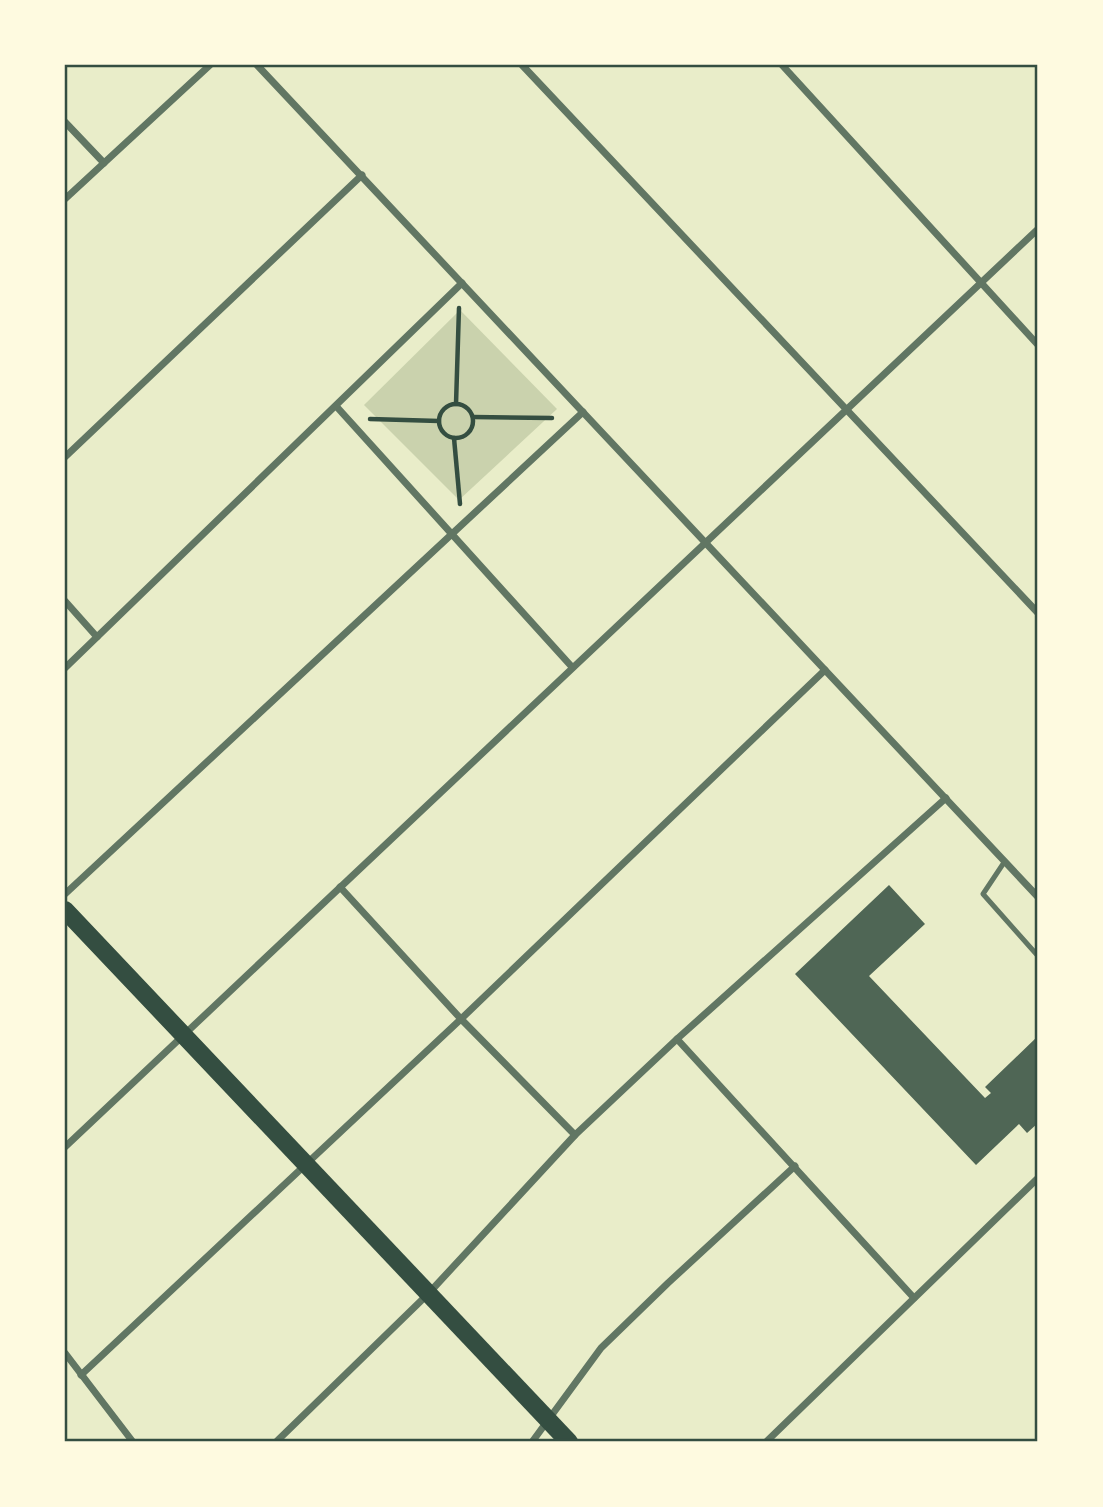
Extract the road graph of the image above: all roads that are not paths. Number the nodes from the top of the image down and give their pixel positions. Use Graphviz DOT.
graph roads {
  1 [pos="211,65"];
  2 [pos="257,65"];
  3 [pos="523,65"];
  4 [pos="782,65"];
  5 [pos="65,122"];
  6 [pos="104,163"];
  7 [pos="362,175"];
  8 [pos="65,198"];
  9 [pos="1038,229"];
  10 [pos="980,283"];
  11 [pos="461,284"];
  12 [pos="1038,345"];
  13 [pos="335,406"];
  14 [pos="847,410"];
  15 [pos="583,412"];
  16 [pos="65,457"];
  17 [pos="453,535"];
  18 [pos="706,543"];
  19 [pos="65,601"];
  20 [pos="1038,613"];
  21 [pos="97,637"];
  22 [pos="572,667"];
  23 [pos="65,668"];
  24 [pos="825,670"];
  25 [pos="946,798"];
  26 [pos="1005,861"];
  27 [pos="340,887"];
  28 [pos="65,894"];
  29 [pos="1038,897"];
  30 [pos="65,910"];
  31 [pos="1038,956"];
  32 [pos="461,1019"];
  33 [pos="183,1035"];
  34 [pos="677,1038"];
  35 [pos="575,1135"];
  36 [pos="65,1147"];
  37 [pos="305,1164"];
  38 [pos="795,1166"];
  39 [pos="1038,1178"];
  40 [pos="428,1294"];
  41 [pos="914,1298"];
  42 [pos="65,1353"];
  43 [pos="81,1375"];
  44 [pos="549,1422"];
  45 [pos="133,1442"];
  46 [pos="276,1442"];
  47 [pos="532,1442"];
  48 [pos="569,1442"];
  49 [pos="766,1442"];
  1 -- 6 [label="street"];
  2 -- 7 [label="street"];
  3 -- 14 [label="street"];
  4 -- 10 [label="street"];
  5 -- 6 [label="street"];
  6 -- 8 [label="street"];
  7 -- 11 [label="street"];
  7 -- 16 [label="street"];
  9 -- 10 [label="street"];
  10 -- 12 [label="street"];
  10 -- 14 [label="street"];
  11 -- 13 [label="street"];
  11 -- 15 [label="street"];
  13 -- 17 [label="street"];
  13 -- 21 [label="street"];
  14 -- 18 [label="street"];
  14 -- 20 [label="street"];
  15 -- 17 [label="street"];
  15 -- 18 [label="street"];
  17 -- 22 [label="street"];
  17 -- 28 [label="street"];
  18 -- 22 [label="street"];
  18 -- 24 [label="street"];
  19 -- 21 [label="street"];
  21 -- 23 [label="street"];
  22 -- 27 [label="street"];
  24 -- 25 [label="street"];
  24 -- 32 [label="street"];
  25 -- 26 [label="street"];
  25 -- 34 [label="street"];
  26 -- 29 [label="street"];
  26 -- 31 [label="lane"];
  27 -- 32 [label="street"];
  27 -- 33 [label="street"];
  30 -- 33 [label="main road"];
  32 -- 35 [label="street"];
  32 -- 37 [label="street"];
  33 -- 36 [label="street"];
  33 -- 37 [label="main road"];
  34 -- 35 [label="street"];
  34 -- 38 [label="street"];
  35 -- 40 [label="street"];
  37 -- 40 [label="main road"];
  37 -- 43 [label="street"];
  38 -- 41 [label="street"];
  38 -- 44 [label="street"];
  39 -- 41 [label="street"];
  40 -- 44 [label="main road"];
  40 -- 46 [label="street"];
  41 -- 49 [label="street"];
  42 -- 43 [label="street"];
  43 -- 45 [label="street"];
  44 -- 47 [label="street"];
  44 -- 48 [label="main road"];
}
